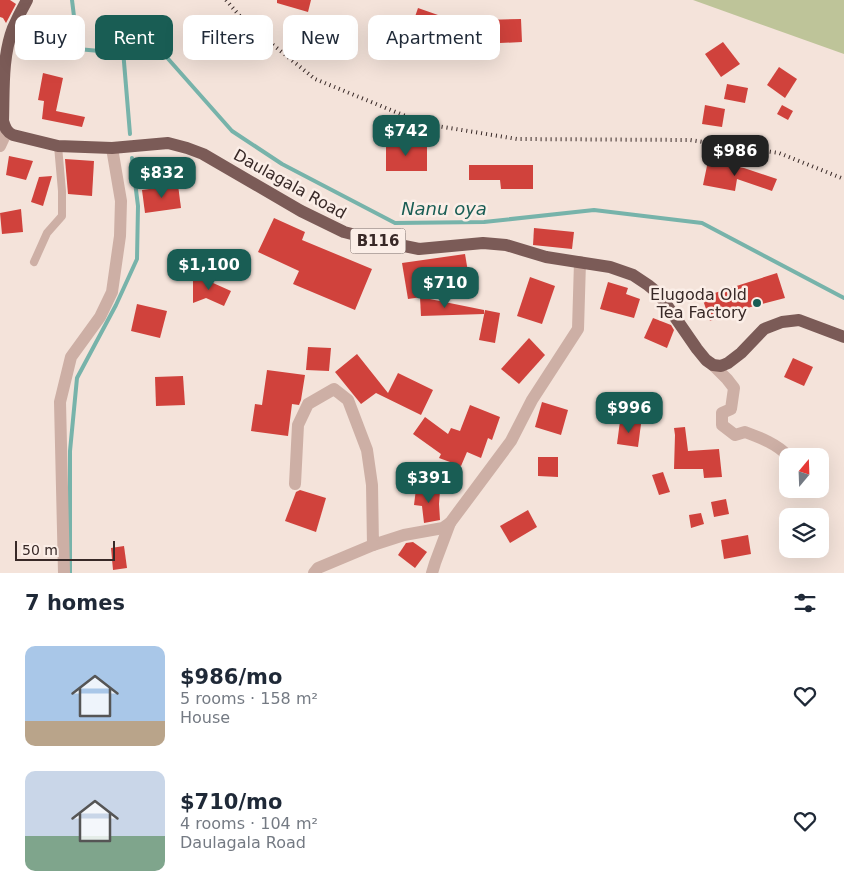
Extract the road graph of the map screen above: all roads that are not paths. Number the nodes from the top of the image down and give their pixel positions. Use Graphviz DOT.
graph roads {
  1 [pos="26,0"];
  2 [pos="7,131"];
  3 [pos="0,146"];
  4 [pos="58,146"];
  5 [pos="112,148"];
  6 [pos="34,262"];
  7 [pos="580,262"];
  8 [pos="844,337"];
  9 [pos="713,365"];
  10 [pos="779,448"];
  11 [pos="295,484"];
  12 [pos="450,523"];
  13 [pos="373,545"];
  14 [pos="64,573"];
  15 [pos="314,573"];
  16 [pos="432,573"];
  1 -- 2 [label="main road"];
  2 -- 3 [label="street"];
  2 -- 4 [label="main road, Daulagala Road / B116"];
  4 -- 5 [label="main road, Daulagala Road / B116"];
  4 -- 6 [label="lane"];
  5 -- 7 [label="main road, Daulagala Road / B116"];
  5 -- 14 [label="street"];
  7 -- 9 [label="main road, Daulagala Road / B116"];
  7 -- 12 [label="street"];
  8 -- 9 [label="main road"];
  9 -- 10 [label="street"];
  11 -- 13 [label="street"];
  12 -- 13 [label="street"];
  12 -- 16 [label="street"];
  13 -- 15 [label="street"];
}
